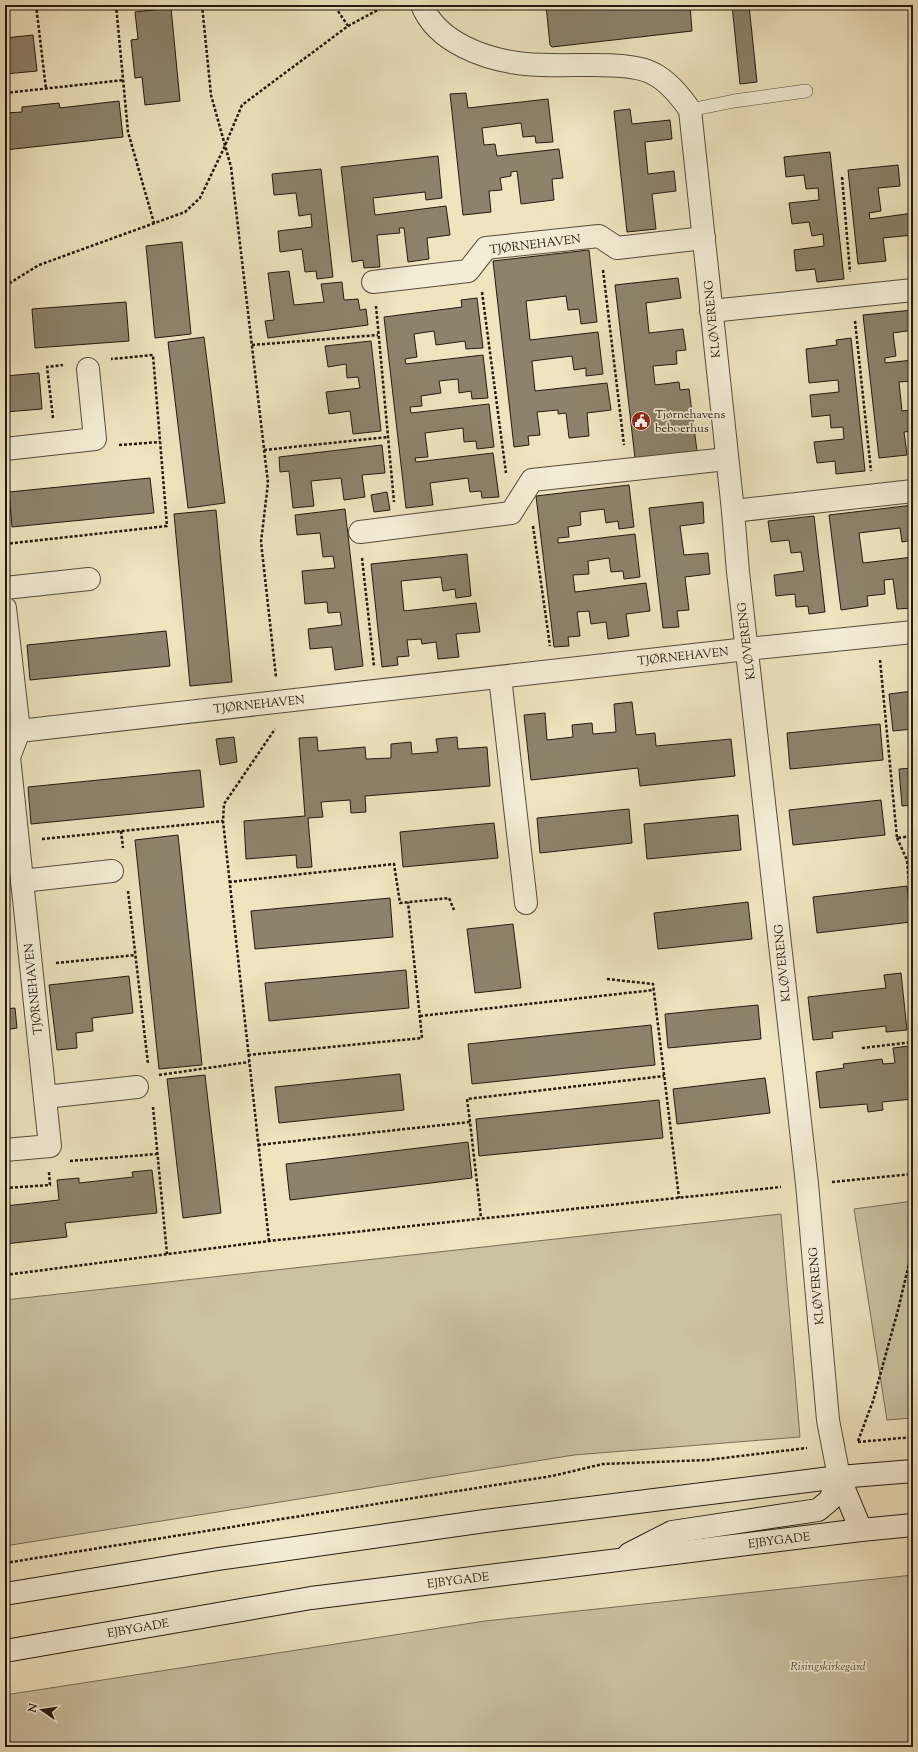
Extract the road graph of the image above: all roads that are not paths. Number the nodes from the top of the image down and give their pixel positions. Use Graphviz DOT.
graph roads {
  1 [pos="422,5"];
  2 [pos="806,91"];
  3 [pos="690,110"];
  4 [pos="704,238"];
  5 [pos="373,282"];
  6 [pos="913,290"];
  7 [pos="711,311"];
  8 [pos="88,369"];
  9 [pos="5,449"];
  10 [pos="727,459"];
  11 [pos="913,491"];
  12 [pos="733,511"];
  13 [pos="360,532"];
  14 [pos="89,579"];
  15 [pos="5,588"];
  16 [pos="5,608"];
  17 [pos="913,632"];
  18 [pos="747,649"];
  19 [pos="500,677"];
  20 [pos="19,731"];
  21 [pos="7,757"];
  22 [pos="119,878"];
  23 [pos="22,881"];
  24 [pos="526,903"];
  25 [pos="146,1088"];
  26 [pos="44,1097"];
  27 [pos="5,1150"];
  28 [pos="913,1471"];
  29 [pos="840,1477"];
  30 [pos="913,1525"];
  31 [pos="861,1530"];
  32 [pos="617,1560"];
  33 [pos="5,1594"];
  34 [pos="5,1651"];
  1 -- 3 [label="street, KLØVERENG"];
  2 -- 3 [label="lane"];
  3 -- 4 [label="street, KLØVERENG"];
  4 -- 5 [label="street, TJØRNEHAVEN"];
  4 -- 7 [label="street, KLØVERENG"];
  6 -- 7 [label="street"];
  7 -- 10 [label="street, KLØVERENG"];
  8 -- 9 [label="street"];
  10 -- 12 [label="street, KLØVERENG"];
  10 -- 13 [label="street"];
  11 -- 12 [label="street"];
  12 -- 18 [label="street, KLØVERENG"];
  14 -- 15 [label="street"];
  16 -- 20 [label="street, TJØRNEHAVEN"];
  17 -- 18 [label="street, TJØRNEHAVEN"];
  18 -- 19 [label="street, TJØRNEHAVEN"];
  18 -- 29 [label="street, KLØVERENG"];
  19 -- 20 [label="street, TJØRNEHAVEN"];
  19 -- 24 [label="street"];
  20 -- 21 [label="street, TJØRNEHAVEN"];
  21 -- 23 [label="street, TJØRNEHAVEN"];
  22 -- 23 [label="street"];
  23 -- 26 [label="street, TJØRNEHAVEN"];
  25 -- 26 [label="street"];
  26 -- 27 [label="street, TJØRNEHAVEN"];
  28 -- 29 [label="street"];
  29 -- 31 [label="street, KLØVERENG"];
  29 -- 32 [label="street"];
  29 -- 33 [label="street"];
  30 -- 31 [label="street, EJBYGADE"];
  31 -- 32 [label="street, EJBYGADE"];
  32 -- 34 [label="street, EJBYGADE"];
}
